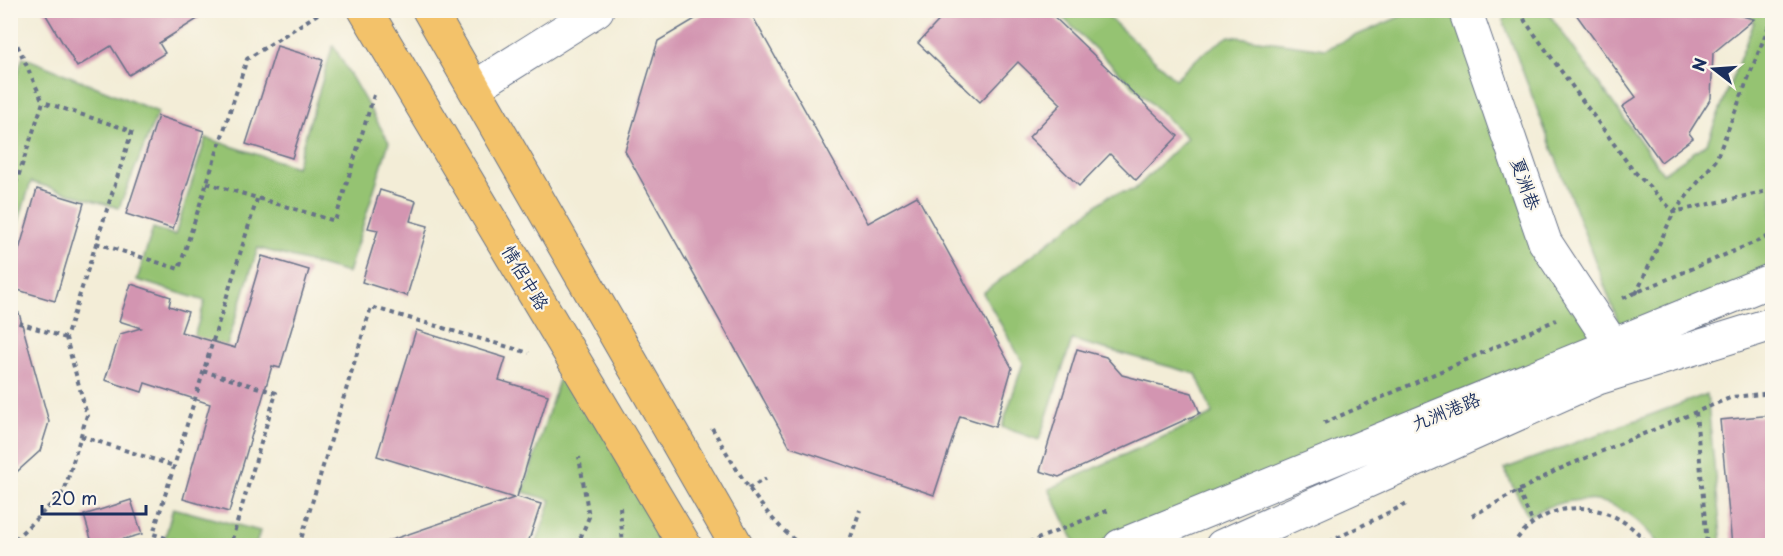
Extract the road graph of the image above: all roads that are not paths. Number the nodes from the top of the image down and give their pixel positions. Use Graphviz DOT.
graph roads {
  1 [pos="365,10"];
  2 [pos="429,10"];
  3 [pos="597,10"];
  4 [pos="1465,10"];
  5 [pos="475,87"];
  6 [pos="1773,280"];
  7 [pos="1773,324"];
  8 [pos="1612,344"];
  9 [pos="685,546"];
  10 [pos="737,546"];
  11 [pos="1120,546"];
  12 [pos="1222,546"];
  1 -- 9 [label="highway, 情侣中路"];
  2 -- 5 [label="highway"];
  3 -- 5 [label="street"];
  4 -- 8 [label="street, 夏洲巷"];
  5 -- 10 [label="highway"];
  6 -- 8 [label="street, 九洲港路"];
  7 -- 12 [label="street, 九洲港路"];
  8 -- 11 [label="street, 九洲港路"];
}
